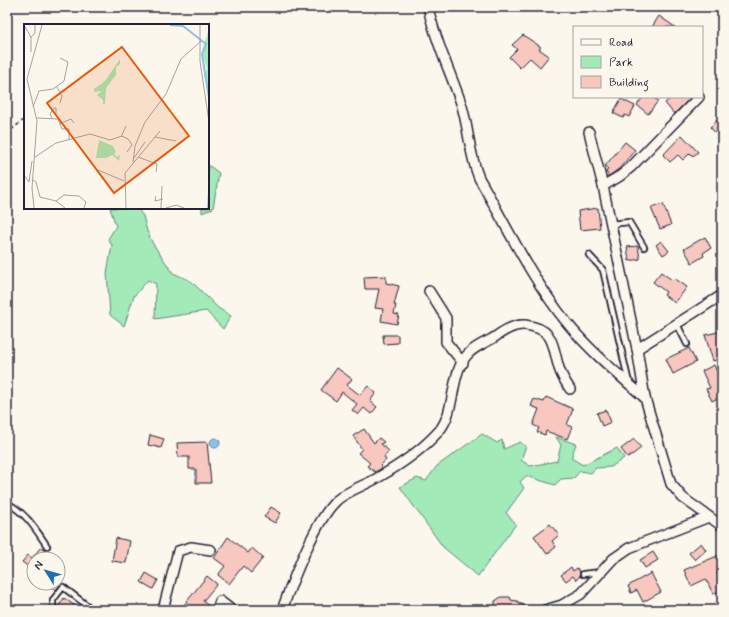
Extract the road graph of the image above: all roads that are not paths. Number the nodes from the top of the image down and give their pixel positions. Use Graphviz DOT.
graph roads {
  1 [pos="428,7"];
  2 [pos="698,98"];
  3 [pos="589,132"];
  4 [pos="603,186"];
  5 [pos="611,224"];
  6 [pos="644,247"];
  7 [pos="589,255"];
  8 [pos="429,292"];
  9 [pos="720,296"];
  10 [pos="722,311"];
  11 [pos="677,324"];
  12 [pos="687,344"];
  13 [pos="637,350"];
  14 [pos="463,362"];
  15 [pos="630,384"];
  16 [pos="570,389"];
  17 [pos="645,398"];
  18 [pos="7,503"];
  19 [pos="709,517"];
  20 [pos="722,526"];
  21 [pos="47,546"];
  22 [pos="211,550"];
  23 [pos="602,572"];
  24 [pos="582,574"];
  25 [pos="53,610"];
  26 [pos="93,610"];
  27 [pos="164,610"];
  28 [pos="217,610"];
  29 [pos="232,610"];
  30 [pos="282,610"];
  31 [pos="545,610"];
  1 -- 15 [label="street"];
  2 -- 4 [label="street"];
  3 -- 4 [label="street"];
  4 -- 5 [label="street"];
  5 -- 6 [label="lane"];
  5 -- 13 [label="street"];
  7 -- 15 [label="lane"];
  8 -- 14 [label="street"];
  9 -- 10 [label="lane"];
  9 -- 11 [label="street"];
  11 -- 12 [label="lane"];
  11 -- 13 [label="street"];
  13 -- 17 [label="street"];
  14 -- 16 [label="street"];
  14 -- 30 [label="street"];
  15 -- 17 [label="street"];
  17 -- 19 [label="street"];
  18 -- 21 [label="lane"];
  19 -- 20 [label="street"];
  19 -- 23 [label="street"];
  22 -- 27 [label="street"];
  23 -- 24 [label="lane"];
  23 -- 31 [label="street"];
  25 -- 26 [label="lane"];
  28 -- 29 [label="street"];
}
